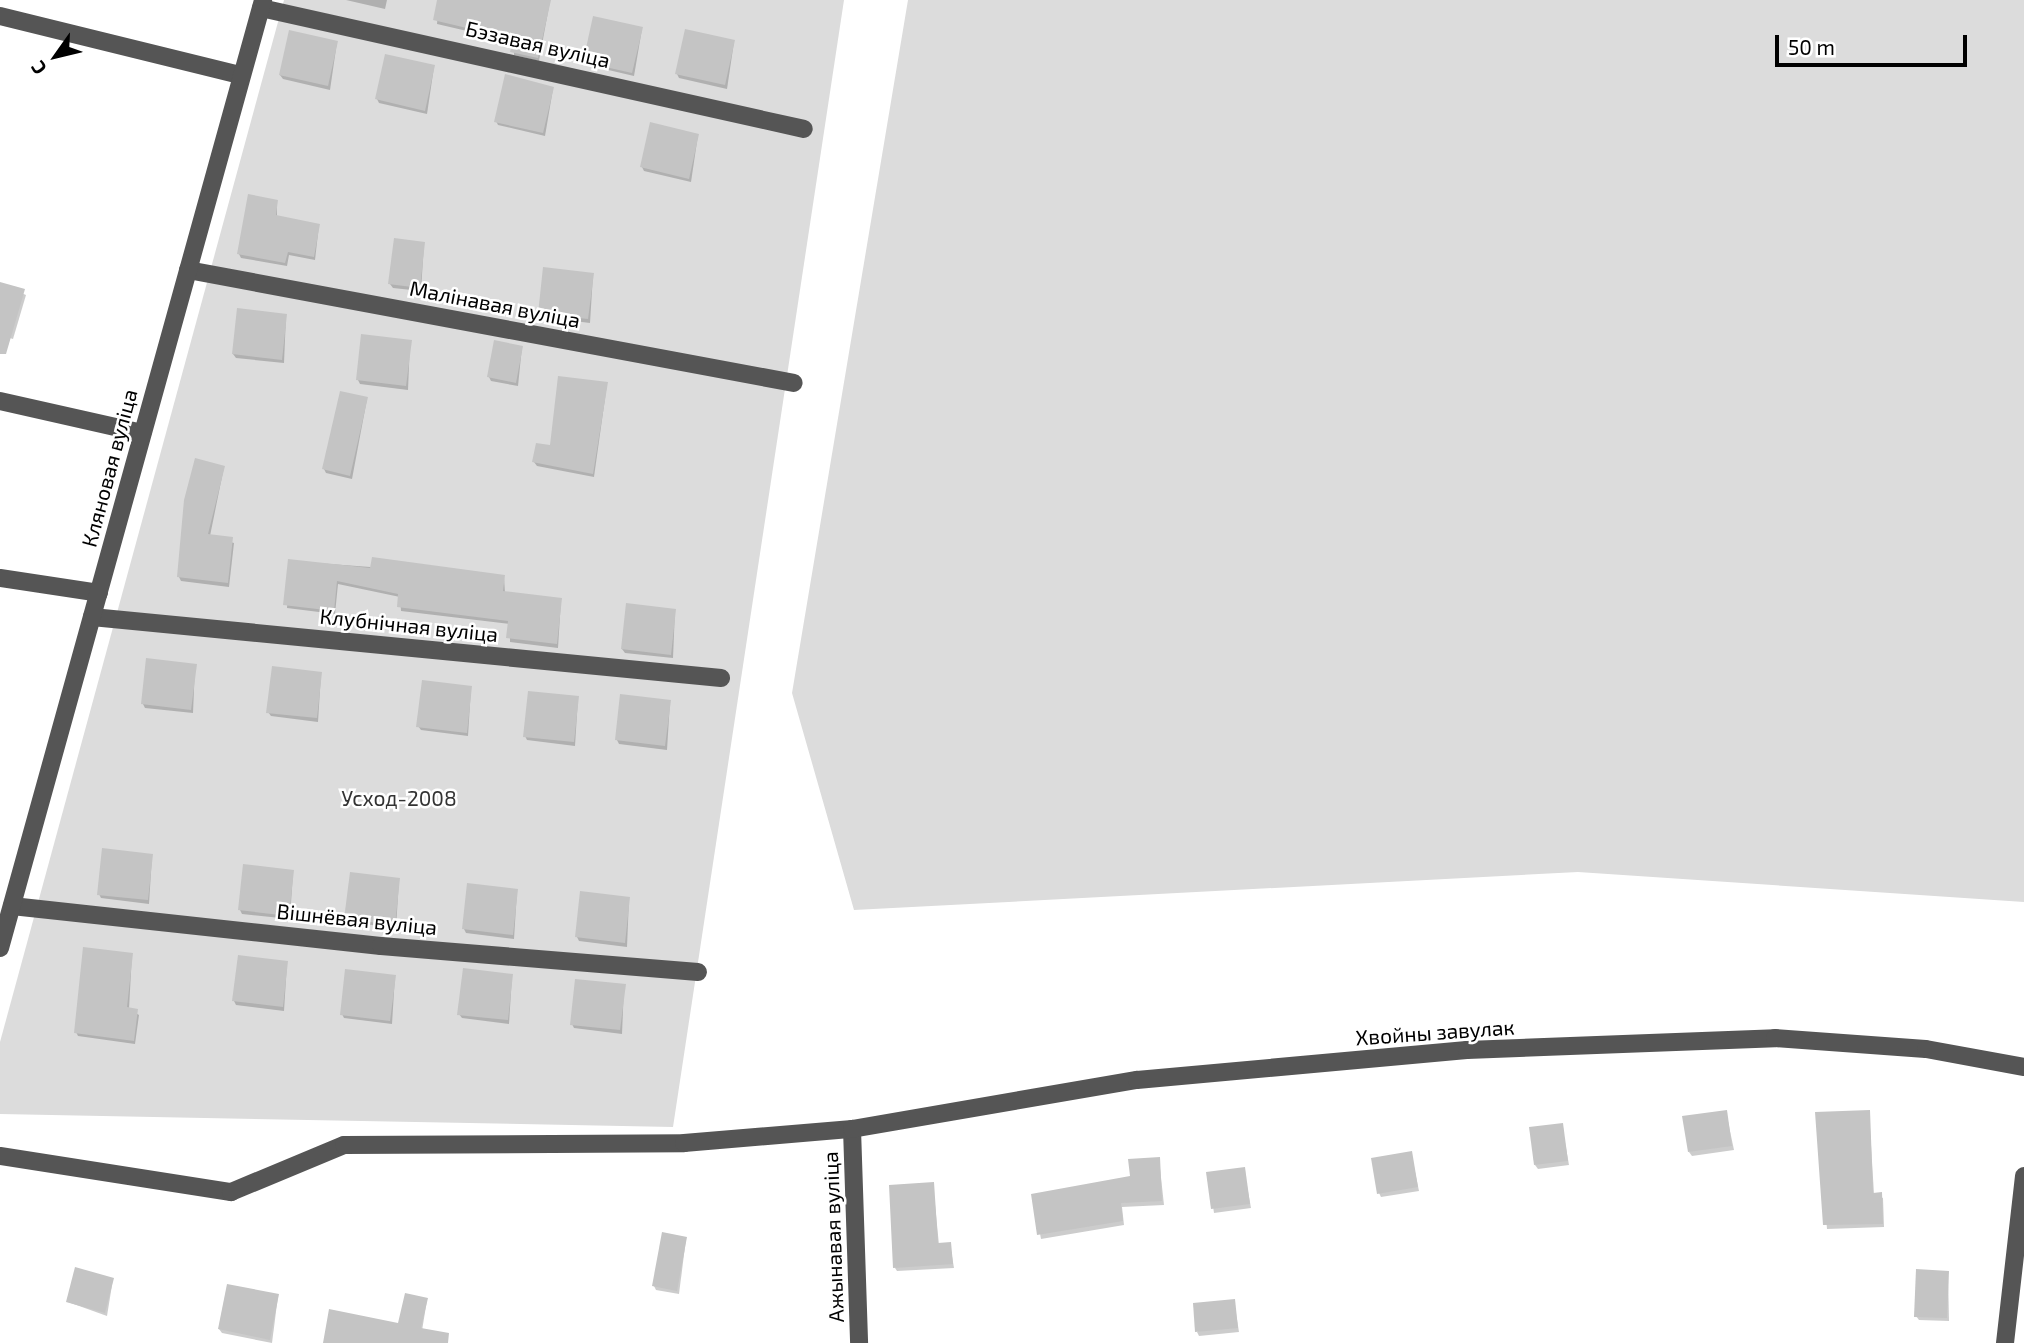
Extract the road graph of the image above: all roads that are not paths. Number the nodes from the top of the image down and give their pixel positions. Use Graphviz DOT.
graph roads {
  1 [pos="262,4"];
  2 [pos="0,16"];
  3 [pos="241,75"];
  4 [pos="804,130"];
  5 [pos="188,270"];
  6 [pos="794,383"];
  7 [pos="0,401"];
  8 [pos="142,433"];
  9 [pos="0,579"];
  10 [pos="99,593"];
  11 [pos="92,617"];
  12 [pos="722,678"];
  13 [pos="12,906"];
  14 [pos="0,948"];
  15 [pos="698,972"];
  16 [pos="2024,1067"];
  17 [pos="852,1129"];
  18 [pos="0,1156"];
  19 [pos="2024,1176"];
  20 [pos="859,1343"];
  21 [pos="2005,1343"];
  1 -- 3 [label="street, Кляновая вуліца"];
  1 -- 4 [label="street, Бэзавая вуліца"];
  2 -- 3 [label="street"];
  3 -- 5 [label="street, Кляновая вуліца"];
  5 -- 6 [label="street, Малінавая вуліца"];
  5 -- 8 [label="street, Кляновая вуліца"];
  7 -- 8 [label="street"];
  8 -- 10 [label="street, Кляновая вуліца"];
  9 -- 10 [label="street"];
  10 -- 11 [label="street, Кляновая вуліца"];
  11 -- 12 [label="street, Клубнічная вуліца"];
  11 -- 13 [label="street, Кляновая вуліца"];
  13 -- 14 [label="street, Кляновая вуліца"];
  13 -- 15 [label="street, Вішнёвая вуліца"];
  16 -- 17 [label="street, Хвойны завулак"];
  17 -- 18 [label="street, Хвойны завулак"];
  17 -- 20 [label="street, Ажынавая вуліца"];
  19 -- 21 [label="street"];
}
